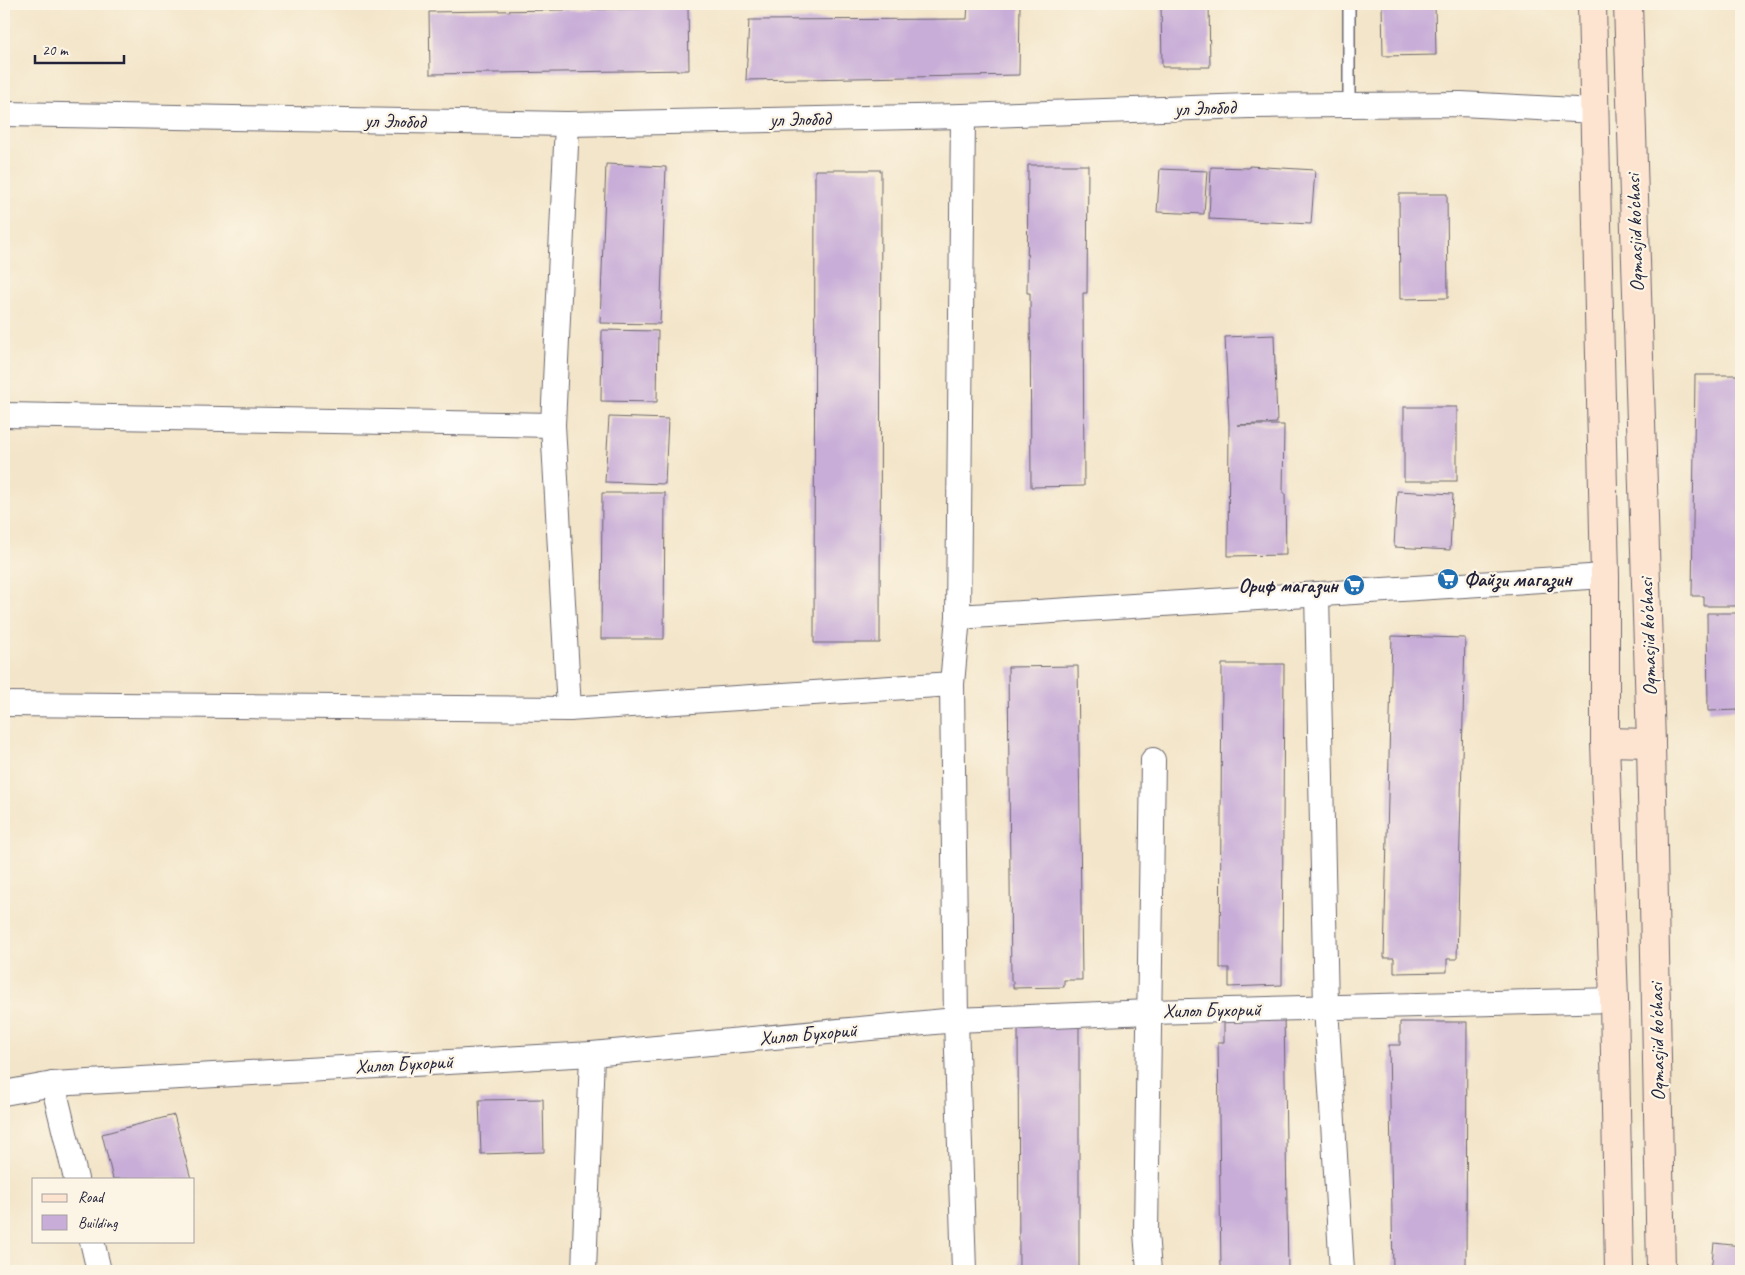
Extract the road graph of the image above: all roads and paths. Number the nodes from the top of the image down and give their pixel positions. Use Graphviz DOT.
graph roads {
  1 [pos="1348,4"];
  2 [pos="1592,4"];
  3 [pos="1628,4"];
  4 [pos="1349,105"];
  5 [pos="1595,111"];
  6 [pos="4,114"];
  7 [pos="963,116"];
  8 [pos="567,124"];
  9 [pos="4,415"];
  10 [pos="554,424"];
  11 [pos="1605,576"];
  12 [pos="1317,594"];
  13 [pos="958,617"];
  14 [pos="952,684"];
  15 [pos="4,704"];
  16 [pos="569,709"];
  17 [pos="1605,742"];
  18 [pos="1651,743"];
  19 [pos="1152,760"];
  20 [pos="1614,1000"];
  21 [pos="1326,1007"];
  22 [pos="1150,1012"];
  23 [pos="956,1020"];
  24 [pos="592,1054"];
  25 [pos="53,1084"];
  26 [pos="4,1093"];
  27 [pos="76,1178"];
  28 [pos="92,1242"];
  29 [pos="99,1271"];
  30 [pos="584,1271"];
  31 [pos="964,1271"];
  32 [pos="1149,1271"];
  33 [pos="1342,1271"];
  34 [pos="1619,1271"];
  35 [pos="1661,1271"];
  1 -- 4 [label="lane"];
  2 -- 5 [label="main road, Oqmasjid ko'chasi"];
  3 -- 18 [label="main road, Oqmasjid ko'chasi"];
  4 -- 5 [label="street, ул Элобод"];
  4 -- 7 [label="street, ул Элобод"];
  5 -- 11 [label="main road, Oqmasjid ko'chasi"];
  6 -- 8 [label="street, ул Элобод"];
  7 -- 8 [label="street, ул Элобод"];
  7 -- 13 [label="street"];
  8 -- 10 [label="street"];
  9 -- 10 [label="street"];
  10 -- 16 [label="street"];
  11 -- 12 [label="street"];
  11 -- 17 [label="main road, Oqmasjid ko'chasi"];
  12 -- 13 [label="street"];
  12 -- 21 [label="street"];
  13 -- 14 [label="street"];
  14 -- 16 [label="street"];
  14 -- 23 [label="street"];
  15 -- 16 [label="street"];
  17 -- 18 [label="main road"];
  17 -- 20 [label="main road, Oqmasjid ko'chasi"];
  18 -- 35 [label="main road, Oqmasjid ko'chasi"];
  19 -- 22 [label="street"];
  20 -- 21 [label="street, Хилол Бухорий"];
  20 -- 34 [label="main road, Oqmasjid ko'chasi"];
  21 -- 22 [label="street, Хилол Бухорий"];
  21 -- 33 [label="street"];
  22 -- 23 [label="street, Хилол Бухорий"];
  22 -- 32 [label="street"];
  23 -- 24 [label="street, Хилол Бухорий"];
  23 -- 31 [label="street"];
  24 -- 25 [label="street, Хилол Бухорий"];
  24 -- 30 [label="street"];
  25 -- 26 [label="street, Хилол Бухорий"];
  25 -- 27 [label="street"];
  28 -- 29 [label="street"];
}
